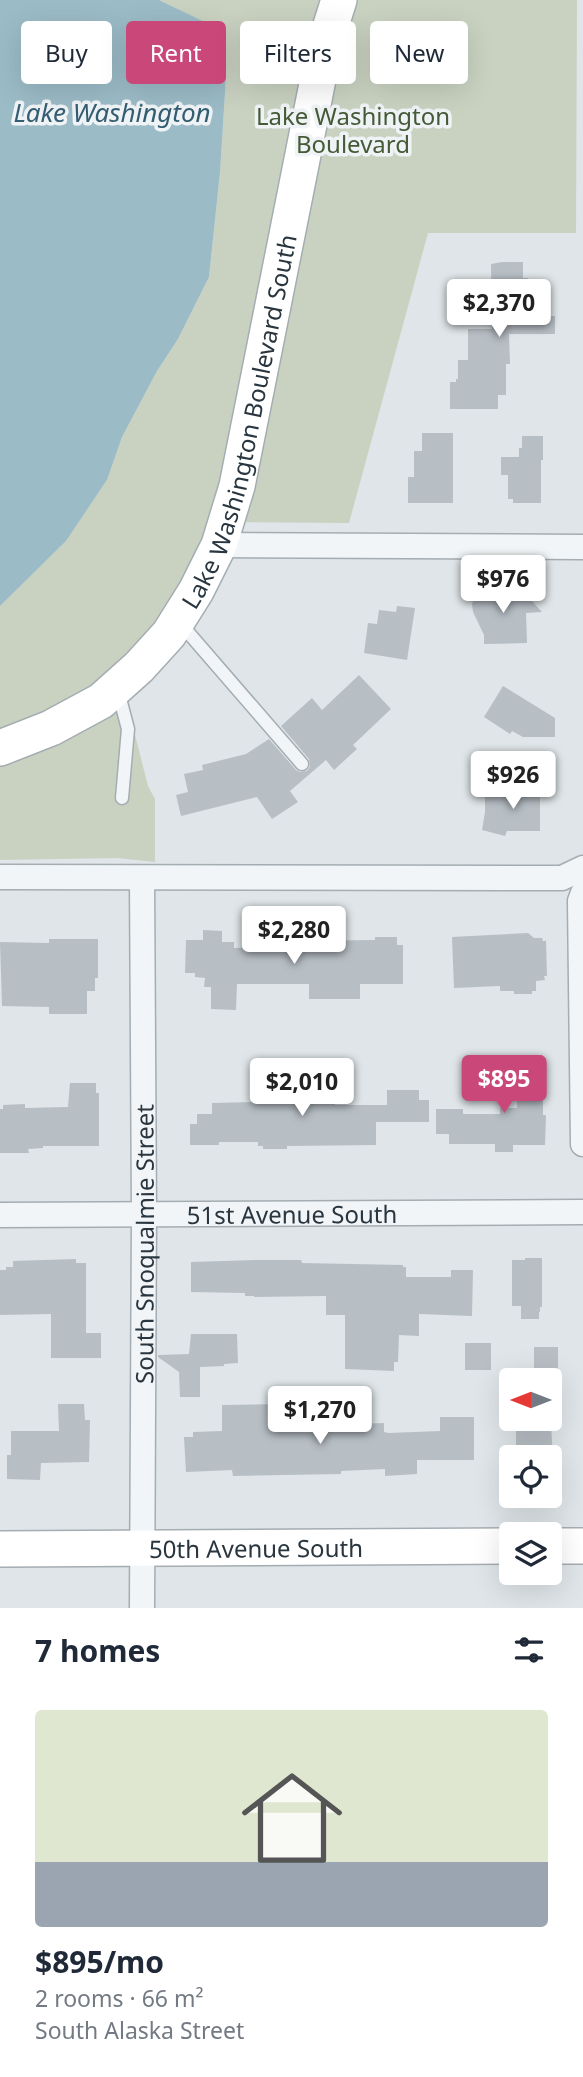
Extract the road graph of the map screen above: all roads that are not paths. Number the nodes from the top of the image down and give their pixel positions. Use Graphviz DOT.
graph roads {
  1 [pos="339,0"];
  2 [pos="219,544"];
  3 [pos="583,548"];
  4 [pos="178,620"];
  5 [pos="117,687"];
  6 [pos="0,748"];
  7 [pos="302,764"];
  8 [pos="122,798"];
  9 [pos="583,868"];
  10 [pos="0,877"];
  11 [pos="142,879"];
  12 [pos="583,893"];
  13 [pos="583,1144"];
  14 [pos="583,1212"];
  15 [pos="144,1213"];
  16 [pos="0,1214"];
  17 [pos="499,1546"];
  18 [pos="562,1546"];
  19 [pos="583,1546"];
  20 [pos="142,1548"];
  21 [pos="0,1549"];
  22 [pos="142,1608"];
  1 -- 2 [label="main road, Lake Washington Boulevard South"];
  2 -- 3 [label="street"];
  2 -- 4 [label="main road, Lake Washington Boulevard South"];
  4 -- 5 [label="main road, Lake Washington Boulevard South"];
  4 -- 7 [label="lane"];
  5 -- 6 [label="main road, Lake Washington Boulevard South"];
  5 -- 8 [label="lane"];
  9 -- 11 [label="street"];
  10 -- 11 [label="street"];
  11 -- 15 [label="street, South Snoqualmie Street"];
  12 -- 13 [label="street"];
  14 -- 15 [label="street, 51st Avenue South"];
  15 -- 16 [label="street, 51st Avenue South"];
  15 -- 20 [label="street, South Snoqualmie Street"];
  17 -- 20 [label="main road, 50th Avenue South"];
  18 -- 19 [label="main road"];
  20 -- 21 [label="main road, 50th Avenue South"];
  20 -- 22 [label="street, South Snoqualmie Street"];
}
